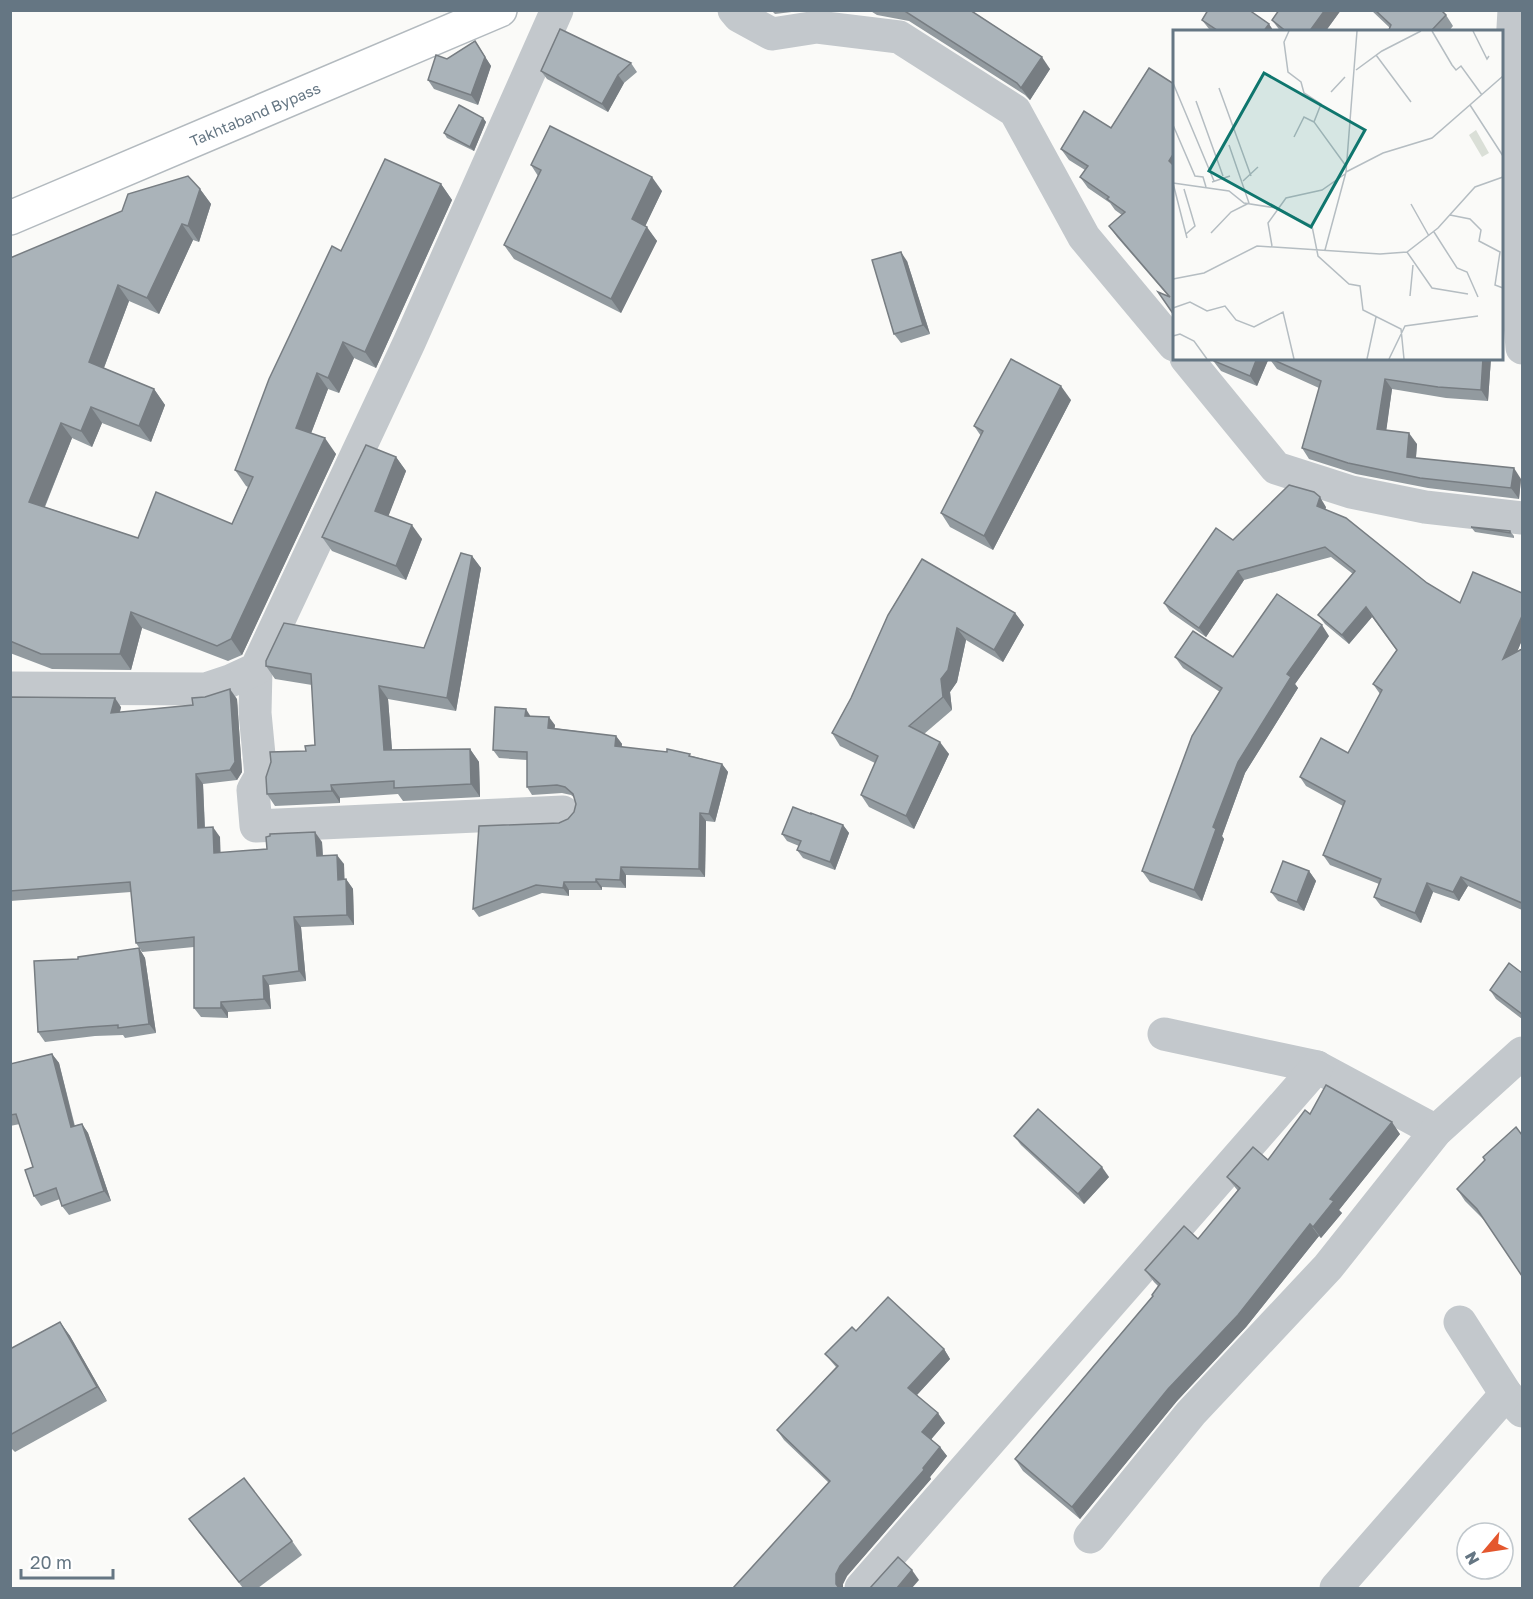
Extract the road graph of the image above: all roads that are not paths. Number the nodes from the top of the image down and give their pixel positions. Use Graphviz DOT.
graph roads {
  1 [pos="500,10"];
  2 [pos="557,10"];
  3 [pos="734,10"];
  4 [pos="1514,10"];
  5 [pos="10,218"];
  6 [pos="1173,344"];
  7 [pos="1522,348"];
  8 [pos="1188,360"];
  9 [pos="1522,518"];
  10 [pos="256,669"];
  11 [pos="10,688"];
  12 [pos="563,812"];
  13 [pos="1164,1034"];
  14 [pos="1522,1053"];
  15 [pos="1317,1067"];
  16 [pos="1436,1131"];
  17 [pos="1460,1322"];
  18 [pos="1514,1402"];
  19 [pos="1090,1537"];
  20 [pos="861,1588"];
  21 [pos="1336,1588"];
  1 -- 5 [label="main road, Takhtaband Bypass"];
  2 -- 10 [label="street"];
  3 -- 6 [label="street"];
  4 -- 7 [label="street"];
  8 -- 9 [label="street"];
  10 -- 11 [label="street"];
  10 -- 12 [label="street"];
  13 -- 15 [label="street"];
  14 -- 16 [label="street"];
  15 -- 16 [label="street"];
  15 -- 20 [label="street"];
  16 -- 19 [label="street"];
  17 -- 18 [label="street"];
  18 -- 21 [label="street"];
}
